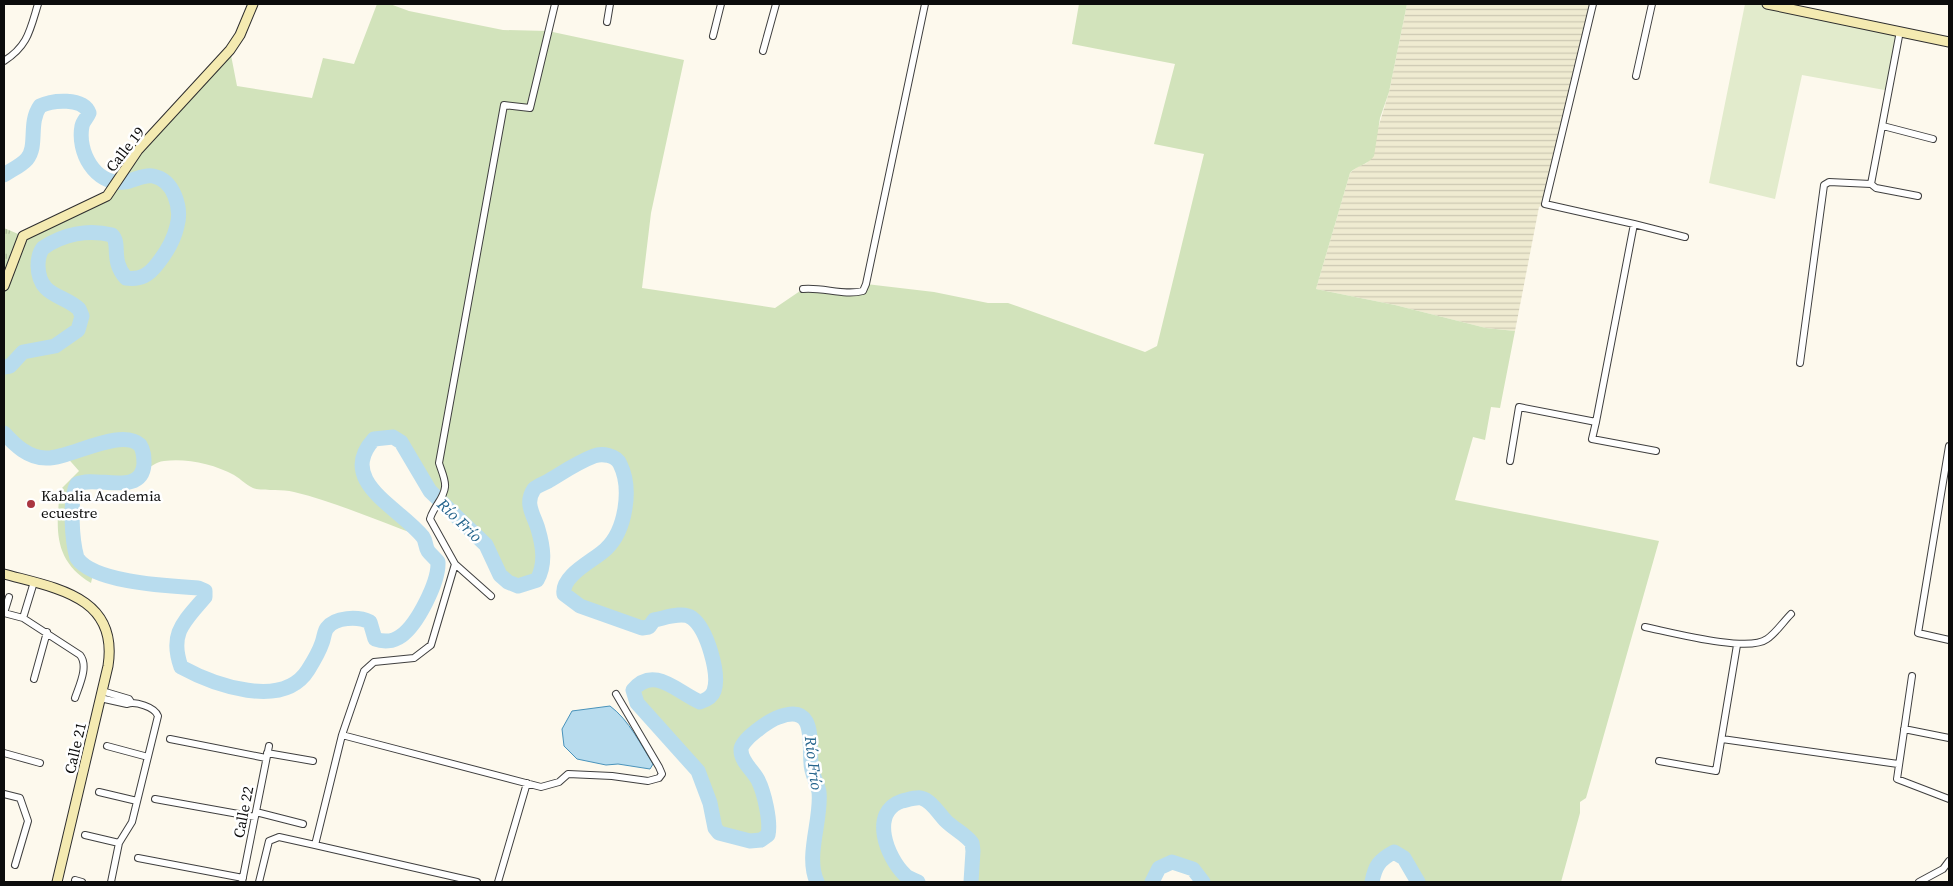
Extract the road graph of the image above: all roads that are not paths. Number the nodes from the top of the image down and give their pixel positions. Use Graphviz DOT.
graph roads {
  1 [pos="38,4"];
  2 [pos="253,4"];
  3 [pos="555,4"];
  4 [pos="610,4"];
  5 [pos="721,4"];
  6 [pos="776,4"];
  7 [pos="926,4"];
  8 [pos="1593,4"];
  9 [pos="1652,4"];
  10 [pos="1767,4"];
  11 [pos="607,22"];
  12 [pos="1900,31"];
  13 [pos="713,36"];
  14 [pos="1949,42"];
  15 [pos="763,51"];
  16 [pos="4,62"];
  17 [pos="1636,76"];
  18 [pos="1883,126"];
  19 [pos="1934,140"];
  20 [pos="1871,184"];
  21 [pos="1918,196"];
  22 [pos="1634,224"];
  23 [pos="1685,237"];
  24 [pos="4,286"];
  25 [pos="803,289"];
  26 [pos="1800,363"];
  27 [pos="1596,422"];
  28 [pos="1949,446"];
  29 [pos="1656,451"];
  30 [pos="1510,461"];
  31 [pos="455,564"];
  32 [pos="4,574"];
  33 [pos="34,582"];
  34 [pos="491,596"];
  35 [pos="9,597"];
  36 [pos="4,613"];
  37 [pos="1791,614"];
  38 [pos="23,618"];
  39 [pos="1645,627"];
  40 [pos="47,632"];
  41 [pos="1949,640"];
  42 [pos="1737,645"];
  43 [pos="1912,676"];
  44 [pos="34,678"];
  45 [pos="101,694"];
  46 [pos="616,694"];
  47 [pos="75,698"];
  48 [pos="1904,729"];
  49 [pos="342,735"];
  50 [pos="1949,738"];
  51 [pos="170,739"];
  52 [pos="1722,739"];
  53 [pos="107,746"];
  54 [pos="268,752"];
  55 [pos="4,753"];
  56 [pos="148,756"];
  57 [pos="313,761"];
  58 [pos="1659,761"];
  59 [pos="40,763"];
  60 [pos="1898,764"];
  61 [pos="526,783"];
  62 [pos="99,792"];
  63 [pos="4,794"];
  64 [pos="154,799"];
  65 [pos="1949,799"];
  66 [pos="137,801"];
  67 [pos="255,815"];
  68 [pos="303,824"];
  69 [pos="85,835"];
  70 [pos="119,843"];
  71 [pos="315,844"];
  72 [pos="138,858"];
  73 [pos="1949,861"];
  74 [pos="15,865"];
  75 [pos="243,880"];
  76 [pos="57,882"];
  77 [pos="111,882"];
  78 [pos="259,882"];
  79 [pos="477,882"];
  80 [pos="498,882"];
  81 [pos="1919,882"];
  1 -- 16 [label="street"];
  2 -- 24 [label="street, Calle 19"];
  3 -- 31 [label="street"];
  4 -- 11 [label="street"];
  5 -- 13 [label="street"];
  6 -- 15 [label="street"];
  7 -- 25 [label="street"];
  8 -- 22 [label="street"];
  9 -- 17 [label="street"];
  10 -- 12 [label="street"];
  12 -- 14 [label="street"];
  12 -- 18 [label="street"];
  18 -- 19 [label="street"];
  18 -- 20 [label="street"];
  20 -- 21 [label="street"];
  20 -- 26 [label="street"];
  22 -- 23 [label="street"];
  22 -- 27 [label="street"];
  27 -- 29 [label="street"];
  27 -- 30 [label="street"];
  28 -- 41 [label="street"];
  31 -- 34 [label="street"];
  31 -- 49 [label="street"];
  32 -- 33 [label="street"];
  33 -- 38 [label="street"];
  33 -- 45 [label="street, Calle 21"];
  35 -- 36 [label="street"];
  36 -- 38 [label="street"];
  37 -- 42 [label="street"];
  38 -- 40 [label="street"];
  39 -- 42 [label="street"];
  40 -- 44 [label="street"];
  40 -- 47 [label="street"];
  42 -- 52 [label="street"];
  43 -- 48 [label="street"];
  45 -- 56 [label="street"];
  45 -- 76 [label="street, Calle 21"];
  46 -- 61 [label="street"];
  48 -- 50 [label="street"];
  48 -- 60 [label="street"];
  49 -- 61 [label="street"];
  49 -- 71 [label="street"];
  51 -- 54 [label="street"];
  52 -- 58 [label="street"];
  52 -- 60 [label="street"];
  53 -- 56 [label="street"];
  54 -- 57 [label="street"];
  54 -- 67 [label="street, Calle 22"];
  55 -- 59 [label="street"];
  56 -- 66 [label="street"];
  60 -- 65 [label="street"];
  61 -- 80 [label="street"];
  62 -- 66 [label="street"];
  63 -- 74 [label="street"];
  64 -- 67 [label="street"];
  66 -- 70 [label="street"];
  67 -- 68 [label="street"];
  67 -- 75 [label="street, Calle 22"];
  69 -- 70 [label="street"];
  70 -- 77 [label="street"];
  71 -- 78 [label="street"];
  71 -- 79 [label="street"];
  72 -- 75 [label="street"];
  73 -- 81 [label="street"];
}
